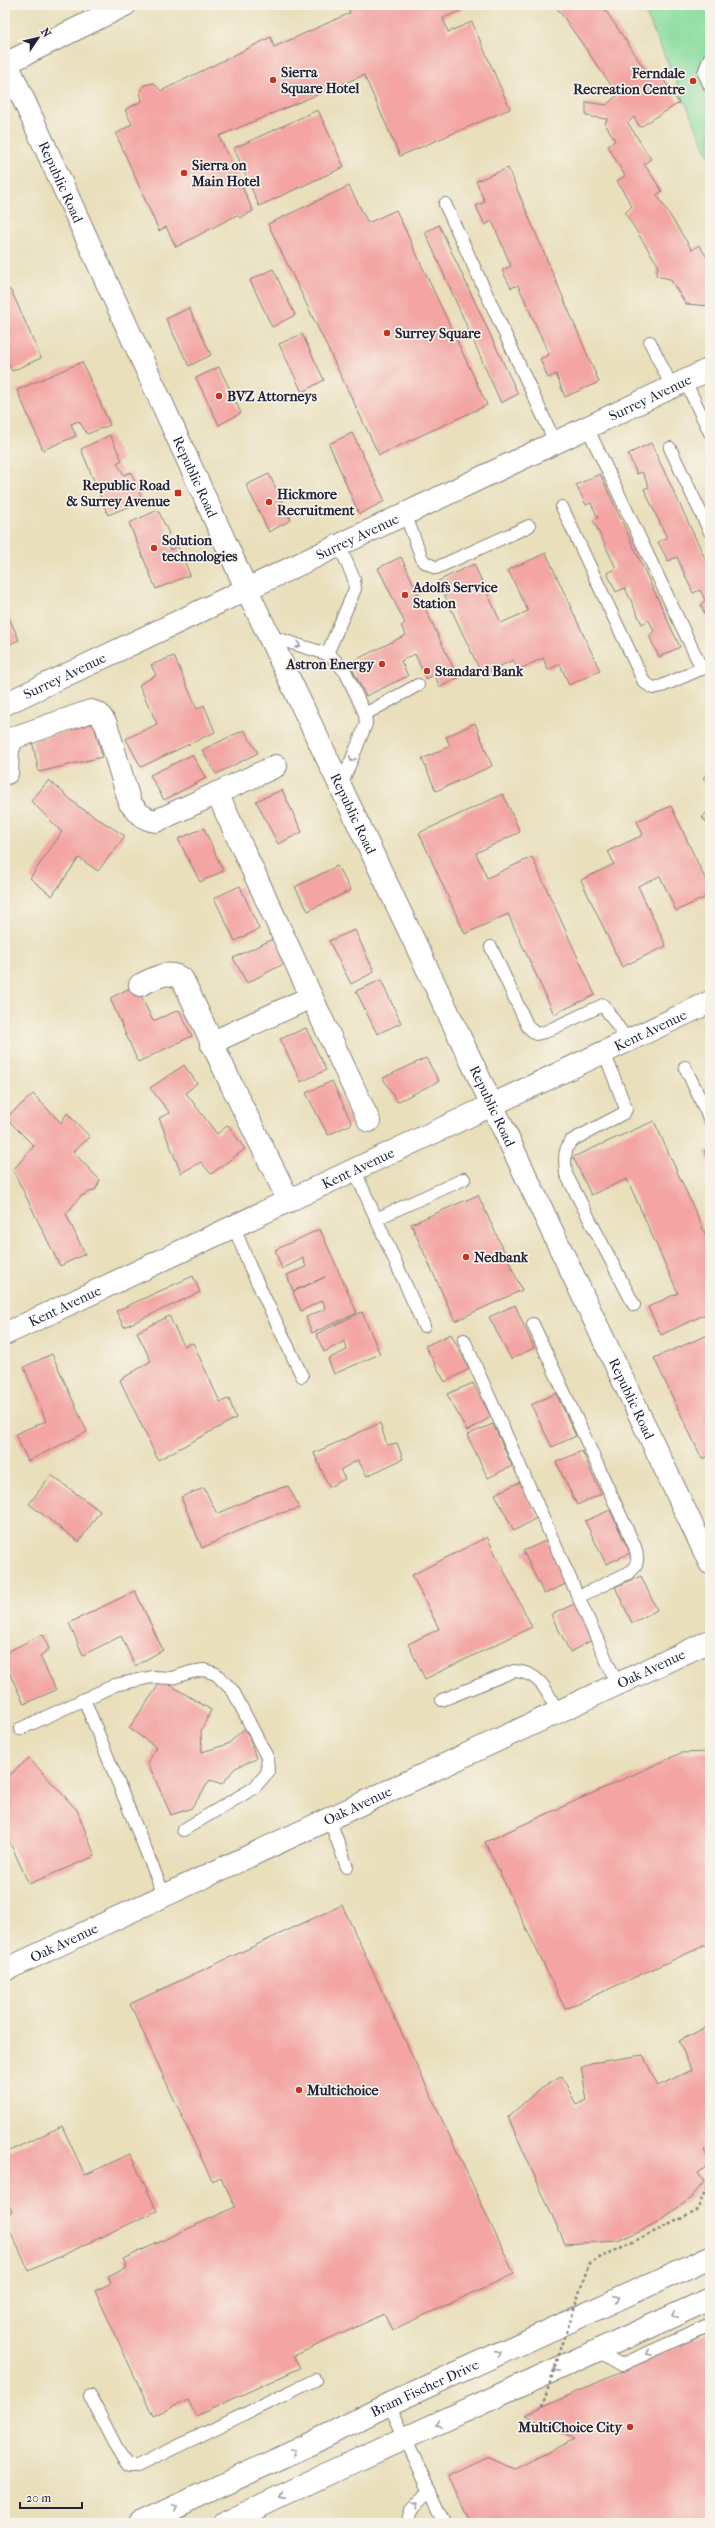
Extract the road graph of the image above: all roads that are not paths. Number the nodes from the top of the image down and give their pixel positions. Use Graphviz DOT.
graph roads {
  1 [pos="125,5"];
  2 [pos="710,57"];
  3 [pos="6,62"];
  4 [pos="710,86"];
  5 [pos="445,204"];
  6 [pos="650,342"];
  7 [pos="710,369"];
  8 [pos="678,384"];
  9 [pos="587,427"];
  10 [pos="710,433"];
  11 [pos="555,442"];
  12 [pos="670,448"];
  13 [pos="562,507"];
  14 [pos="405,514"];
  15 [pos="528,526"];
  16 [pos="710,532"];
  17 [pos="340,546"];
  18 [pos="247,590"];
  19 [pos="269,636"];
  20 [pos="327,654"];
  21 [pos="706,667"];
  22 [pos="418,685"];
  23 [pos="5,704"];
  24 [pos="365,714"];
  25 [pos="276,766"];
  26 [pos="7,773"];
  27 [pos="341,786"];
  28 [pos="217,793"];
  29 [pos="491,947"];
  30 [pos="140,985"];
  31 [pos="311,996"];
  32 [pos="710,1002"];
  33 [pos="628,1041"];
  34 [pos="211,1043"];
  35 [pos="604,1052"];
  36 [pos="685,1067"];
  37 [pos="492,1105"];
  38 [pos="710,1120"];
  39 [pos="369,1121"];
  40 [pos="354,1169"];
  41 [pos="464,1179"];
  42 [pos="289,1201"];
  43 [pos="376,1219"];
  44 [pos="234,1227"];
  45 [pos="634,1305"];
  46 [pos="533,1324"];
  47 [pos="424,1326"];
  48 [pos="5,1334"];
  49 [pos="464,1340"];
  50 [pos="302,1376"];
  51 [pos="710,1563"];
  52 [pos="578,1597"];
  53 [pos="710,1641"];
  54 [pos="617,1684"];
  55 [pos="84,1699"];
  56 [pos="442,1700"];
  57 [pos="558,1712"];
  58 [pos="20,1729"];
  59 [pos="329,1818"];
  60 [pos="182,1830"];
  61 [pos="347,1867"];
  62 [pos="164,1895"];
  63 [pos="5,1970"];
  64 [pos="710,2257"];
  65 [pos="710,2299"];
  66 [pos="710,2325"];
  67 [pos="597,2351"];
  68 [pos="315,2380"];
  69 [pos="90,2396"];
  70 [pos="389,2404"];
  71 [pos="405,2439"];
  72 [pos="430,2490"];
  73 [pos="140,2523"];
  74 [pos="225,2523"];
  75 [pos="408,2523"];
  76 [pos="445,2523"];
  1 -- 3 [label="street"];
  2 -- 4 [label="lane"];
  3 -- 18 [label="street, Republic Road"];
  5 -- 11 [label="lane"];
  6 -- 8 [label="lane"];
  7 -- 8 [label="street, Surrey Avenue"];
  8 -- 9 [label="street, Surrey Avenue"];
  8 -- 10 [label="lane"];
  9 -- 11 [label="street, Surrey Avenue"];
  9 -- 21 [label="lane"];
  11 -- 14 [label="street, Surrey Avenue"];
  12 -- 16 [label="lane"];
  13 -- 21 [label="lane"];
  14 -- 15 [label="lane"];
  14 -- 17 [label="street, Surrey Avenue"];
  17 -- 18 [label="street, Surrey Avenue"];
  17 -- 20 [label="lane"];
  18 -- 19 [label="street, Republic Road"];
  18 -- 23 [label="street, Surrey Avenue"];
  19 -- 20 [label="lane, one-way"];
  19 -- 27 [label="street, Republic Road"];
  20 -- 24 [label="lane"];
  22 -- 24 [label="lane"];
  24 -- 27 [label="lane, one-way"];
  25 -- 28 [label="street"];
  26 -- 28 [label="street"];
  27 -- 37 [label="street, Republic Road"];
  28 -- 31 [label="street"];
  29 -- 33 [label="lane"];
  30 -- 34 [label="street"];
  31 -- 34 [label="street"];
  31 -- 39 [label="street"];
  32 -- 33 [label="street, Kent Avenue"];
  33 -- 35 [label="street, Kent Avenue"];
  34 -- 42 [label="street"];
  35 -- 37 [label="street, Kent Avenue"];
  35 -- 45 [label="lane"];
  36 -- 38 [label="lane"];
  37 -- 40 [label="street, Kent Avenue"];
  37 -- 51 [label="street, Republic Road"];
  40 -- 42 [label="street, Kent Avenue"];
  40 -- 43 [label="lane"];
  41 -- 43 [label="lane"];
  42 -- 44 [label="street, Kent Avenue"];
  43 -- 47 [label="lane"];
  44 -- 48 [label="street, Kent Avenue"];
  44 -- 50 [label="lane"];
  46 -- 52 [label="lane"];
  49 -- 52 [label="lane"];
  52 -- 54 [label="lane"];
  53 -- 54 [label="street, Oak Avenue"];
  54 -- 57 [label="street, Oak Avenue"];
  55 -- 58 [label="lane"];
  55 -- 60 [label="lane"];
  55 -- 62 [label="lane"];
  56 -- 57 [label="lane"];
  57 -- 59 [label="street, Oak Avenue"];
  59 -- 61 [label="lane"];
  59 -- 62 [label="street, Oak Avenue"];
  62 -- 63 [label="street, Oak Avenue"];
  70 -- 64 [label="street, Bram Fischer Drive, one-way"];
  65 -- 67 [label="street, one-way"];
  66 -- 67 [label="lane, one-way"];
  67 -- 71 [label="street, one-way"];
  68 -- 69 [label="lane"];
  70 -- 71 [label="lane"];
  73 -- 70 [label="street, Bram Fischer Drive, one-way"];
  71 -- 72 [label="lane"];
  71 -- 74 [label="street, one-way"];
  75 -- 72 [label="lane, one-way"];
  72 -- 76 [label="lane"];
}
